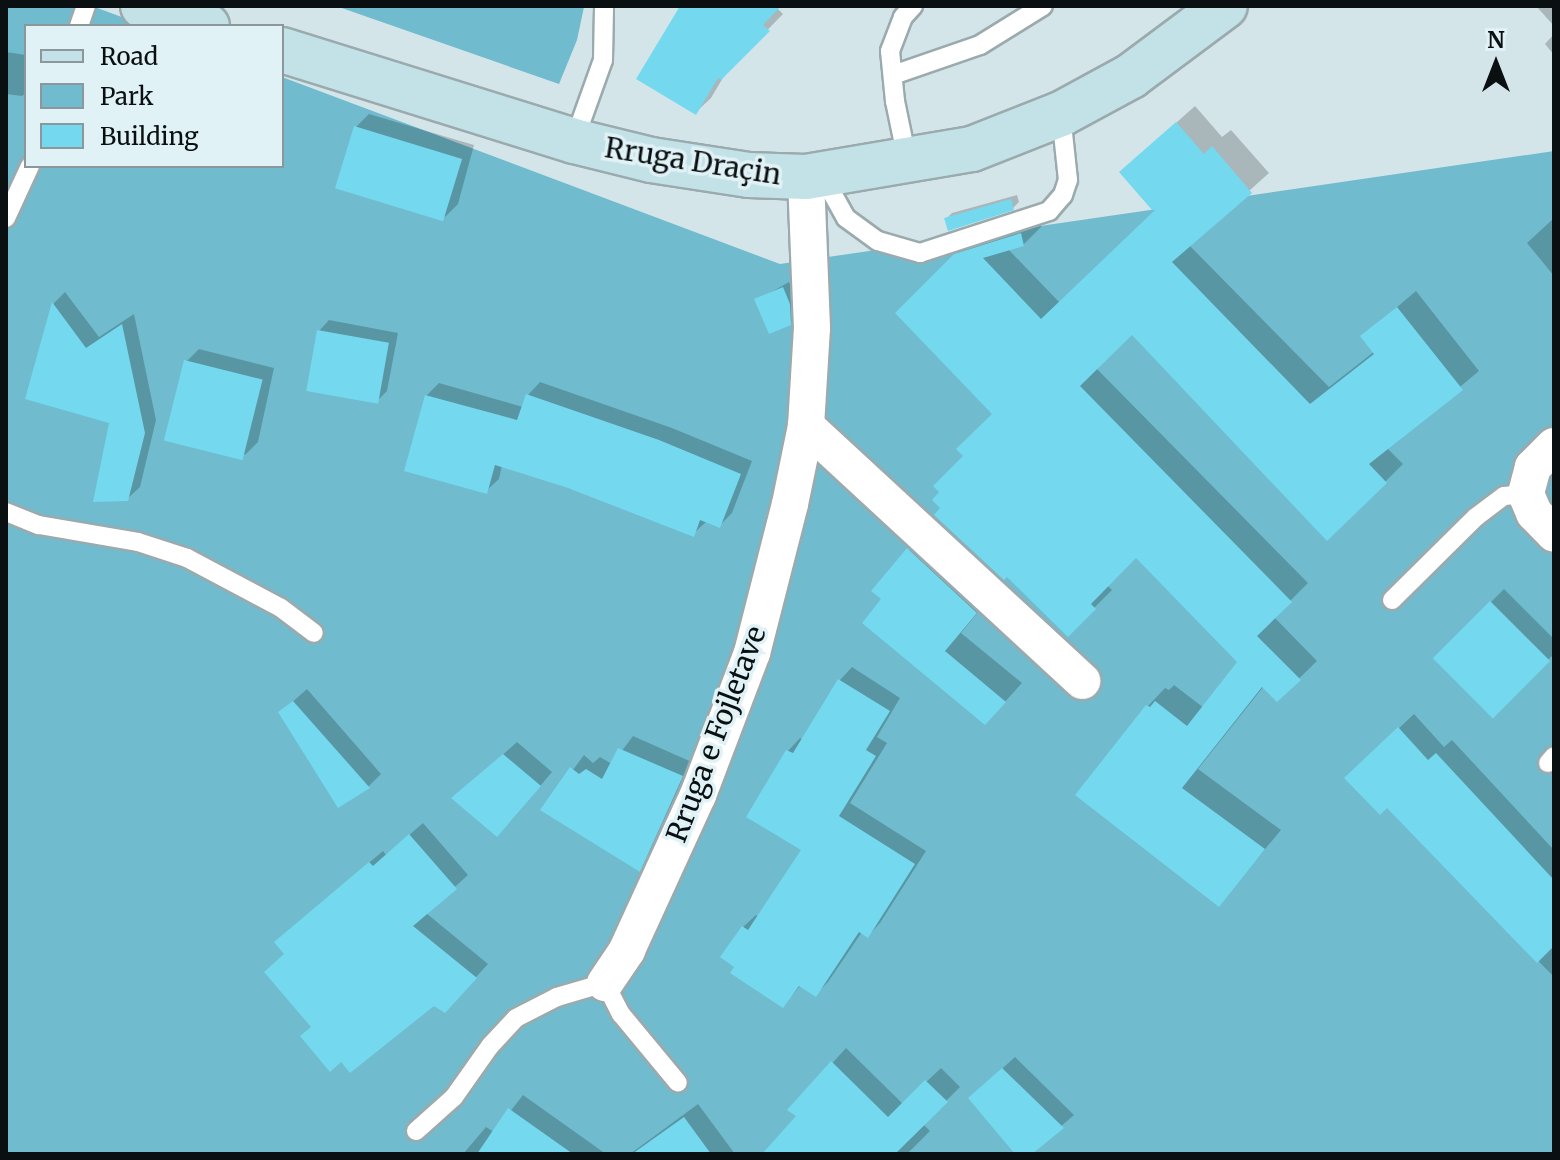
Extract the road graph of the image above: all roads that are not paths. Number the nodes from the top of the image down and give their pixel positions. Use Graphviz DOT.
graph roads {
  1 [pos="143,6"];
  2 [pos="604,6"];
  3 [pos="913,6"];
  4 [pos="1043,6"];
  5 [pos="1214,9"];
  6 [pos="201,24"];
  7 [pos="284,51"];
  8 [pos="893,75"];
  9 [pos="1061,114"];
  10 [pos="574,141"];
  11 [pos="907,162"];
  12 [pos="29,168"];
  13 [pos="814,176"];
  14 [pos="6,218"];
  15 [pos="806,426"];
  16 [pos="1554,446"];
  17 [pos="1526,494"];
  18 [pos="6,512"];
  19 [pos="1554,534"];
  20 [pos="1392,600"];
  21 [pos="314,633"];
  22 [pos="1082,681"];
  23 [pos="605,983"];
  24 [pos="678,1083"];
  25 [pos="416,1131"];
  1 -- 6 [label="main road"];
  2 -- 10 [label="lane, Rruga Draçin"];
  3 -- 8 [label="lane"];
  4 -- 8 [label="lane"];
  5 -- 9 [label="main road, Rruga Draçin"];
  7 -- 10 [label="main road, Rruga Draçin"];
  8 -- 11 [label="lane"];
  9 -- 11 [label="main road, Rruga Draçin"];
  9 -- 13 [label="lane"];
  10 -- 13 [label="main road, Rruga Draçin"];
  11 -- 13 [label="main road, Rruga Draçin"];
  12 -- 14 [label="lane"];
  13 -- 15 [label="street, Rruga e Fojletave"];
  15 -- 22 [label="street"];
  15 -- 23 [label="street, Rruga e Fojletave"];
  16 -- 17 [label="street"];
  17 -- 19 [label="street"];
  17 -- 20 [label="lane"];
  18 -- 21 [label="lane"];
  23 -- 24 [label="lane"];
  23 -- 25 [label="lane"];
}
